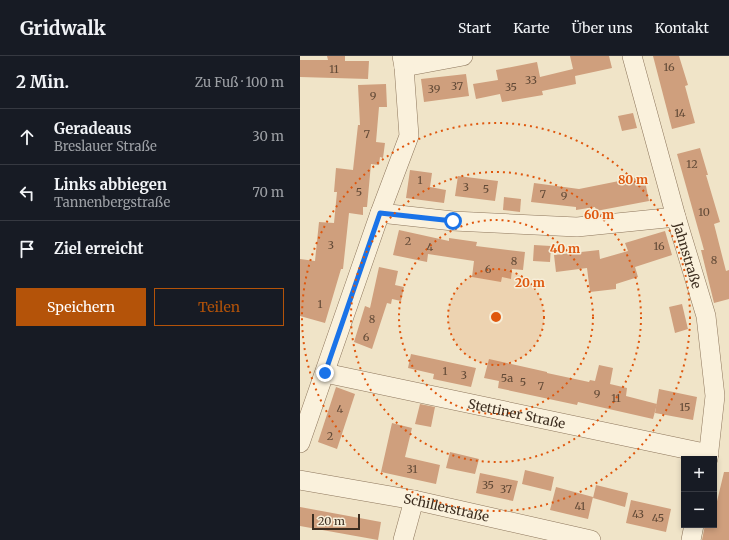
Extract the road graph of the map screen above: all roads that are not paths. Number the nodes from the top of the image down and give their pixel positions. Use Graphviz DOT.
graph roads {
  1 [pos="463,56"];
  2 [pos="632,56"];
  3 [pos="403,62"];
  4 [pos="380,213"];
  5 [pos="676,217"];
  6 [pos="325,373"];
  7 [pos="300,443"];
  8 [pos="703,456"];
  9 [pos="708,456"];
  10 [pos="300,480"];
  11 [pos="414,500"];
  12 [pos="693,528"];
  13 [pos="403,540"];
  14 [pos="591,540"];
  15 [pos="691,540"];
  1 -- 3 [label="street"];
  2 -- 5 [label="street, Jahnstraße"];
  3 -- 4 [label="street"];
  4 -- 5 [label="street"];
  4 -- 6 [label="street"];
  5 -- 9 [label="street, Jahnstraße"];
  6 -- 7 [label="street"];
  6 -- 8 [label="street, Stettiner Straße"];
  10 -- 11 [label="street, Schillerstraße"];
  11 -- 13 [label="street"];
  11 -- 14 [label="street, Schillerstraße"];
  12 -- 15 [label="street"];
}
